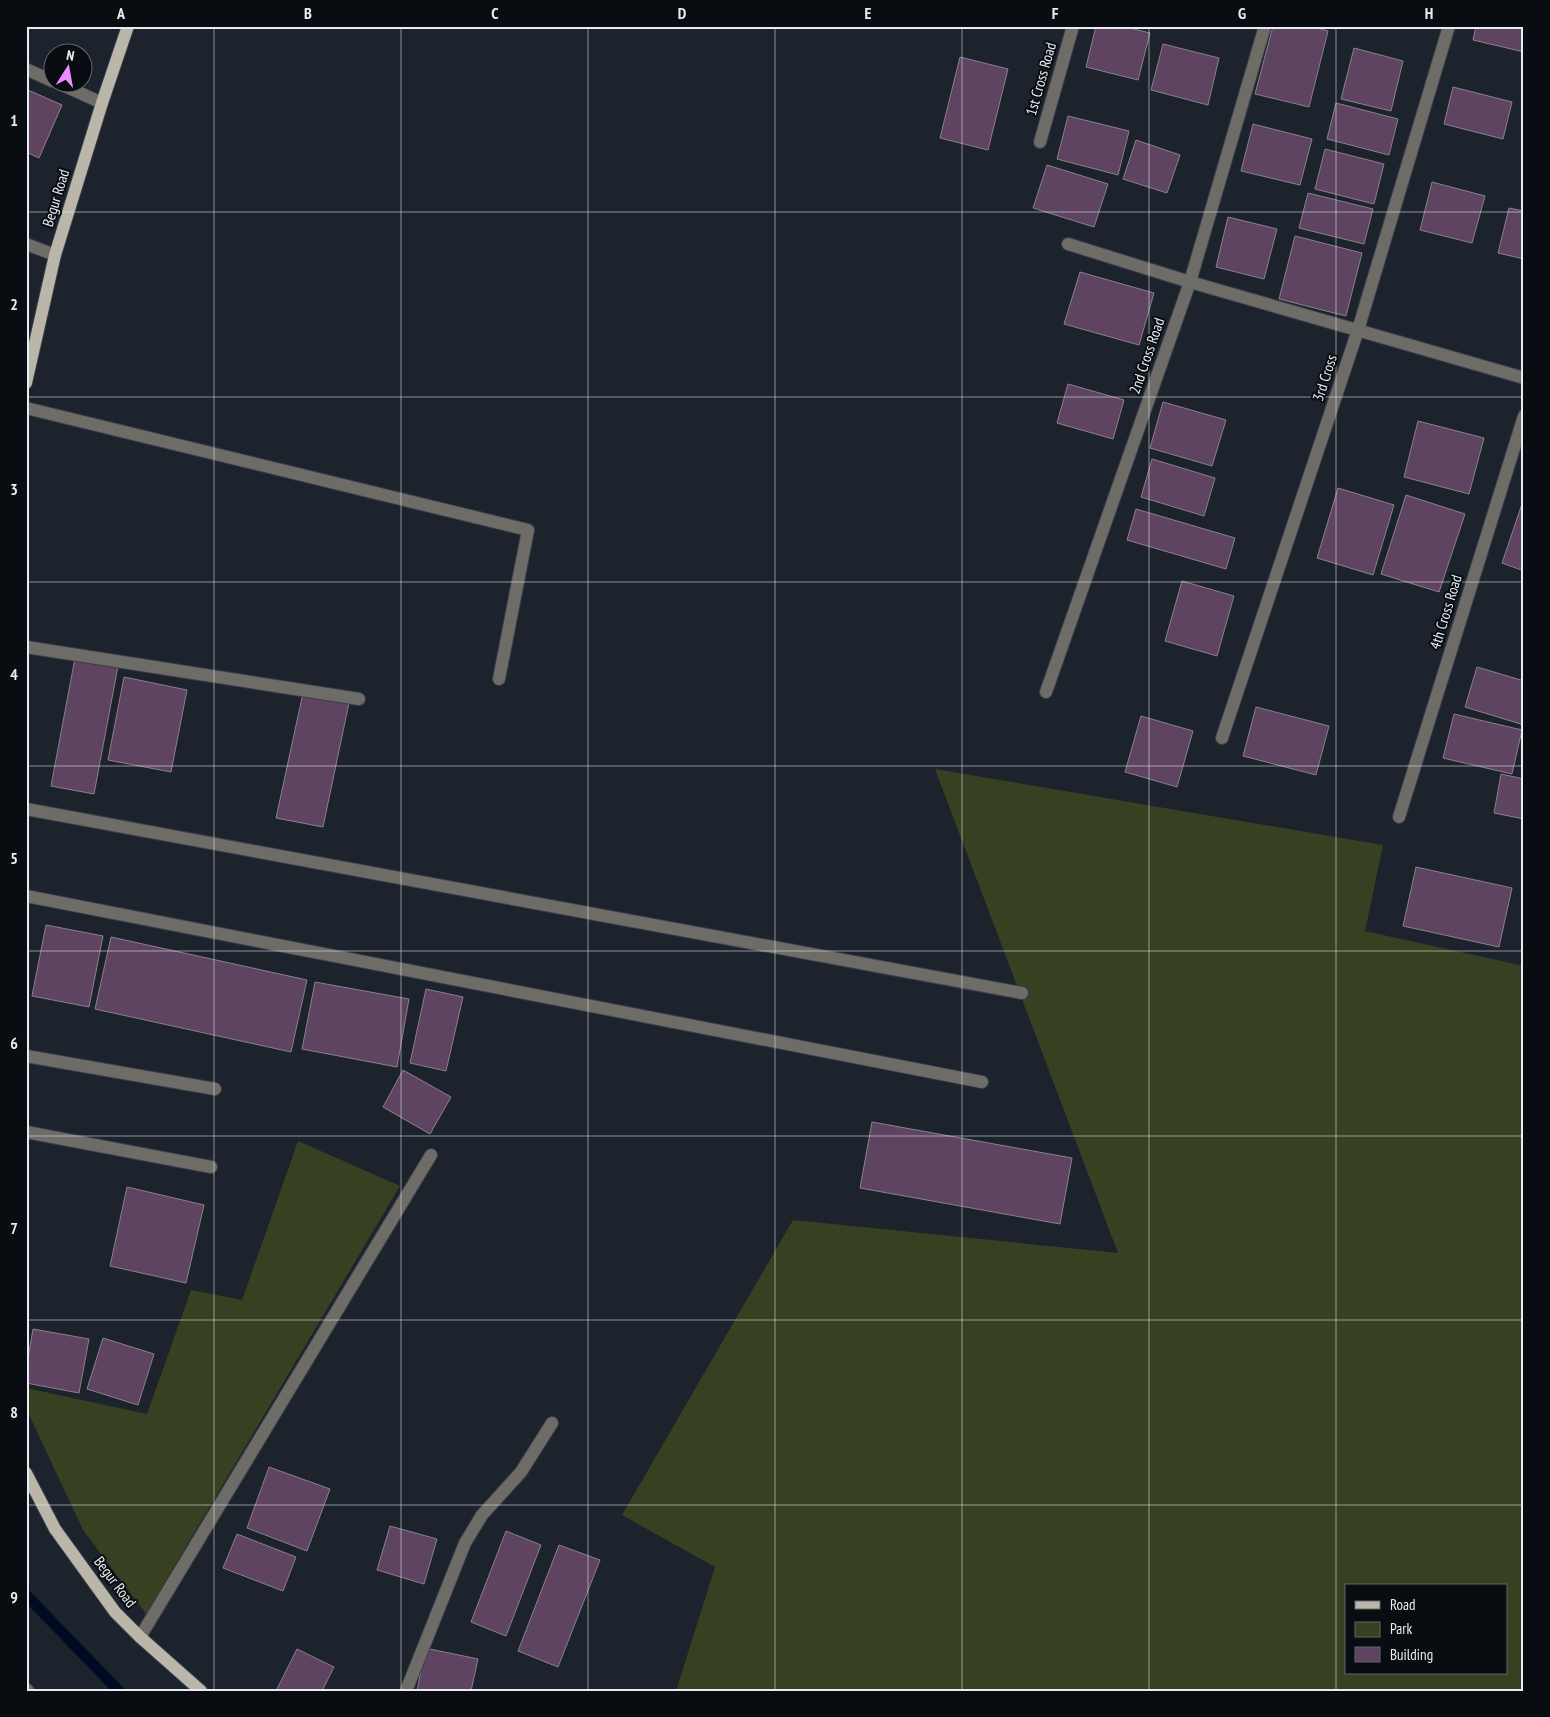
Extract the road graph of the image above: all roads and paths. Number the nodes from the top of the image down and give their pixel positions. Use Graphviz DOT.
graph roads {
  1 [pos="128,26"];
  2 [pos="1073,26"];
  3 [pos="1265,26"];
  4 [pos="1449,26"];
  5 [pos="26,69"];
  6 [pos="42,76"];
  7 [pos="77,92"];
  8 [pos="102,103"];
  9 [pos="1040,142"];
  10 [pos="26,244"];
  11 [pos="1068,244"];
  12 [pos="55,255"];
  13 [pos="1190,282"];
  14 [pos="1358,330"];
  15 [pos="1524,378"];
  16 [pos="26,383"];
  17 [pos="26,408"];
  18 [pos="1524,416"];
  19 [pos="26,647"];
  20 [pos="499,679"];
  21 [pos="1046,692"];
  22 [pos="359,699"];
  23 [pos="1222,738"];
  24 [pos="26,809"];
  25 [pos="1399,818"];
  26 [pos="26,896"];
  27 [pos="1022,993"];
  28 [pos="26,1056"];
  29 [pos="982,1082"];
  30 [pos="214,1089"];
  31 [pos="26,1132"];
  32 [pos="431,1155"];
  33 [pos="211,1167"];
  34 [pos="552,1423"];
  35 [pos="26,1473"];
  36 [pos="140,1637"];
  37 [pos="202,1691"];
  38 [pos="406,1691"];
  1 -- 8 [label="main road, Begur Road"];
  2 -- 9 [label="street, 1st Cross Road"];
  3 -- 13 [label="street, 2nd Cross Road"];
  4 -- 14 [label="street, 3rd Cross"];
  5 -- 6 [label="street"];
  7 -- 8 [label="street"];
  8 -- 12 [label="main road, Begur Road"];
  10 -- 12 [label="street"];
  11 -- 13 [label="street"];
  12 -- 16 [label="main road, Begur Road"];
  13 -- 14 [label="street"];
  13 -- 21 [label="street, 2nd Cross Road"];
  14 -- 15 [label="street"];
  14 -- 23 [label="street, 3rd Cross"];
  17 -- 20 [label="street"];
  18 -- 25 [label="street, 4th Cross Road"];
  19 -- 22 [label="street"];
  24 -- 27 [label="street"];
  26 -- 29 [label="street"];
  28 -- 30 [label="street"];
  31 -- 33 [label="street"];
  32 -- 36 [label="street"];
  34 -- 38 [label="street"];
  35 -- 36 [label="main road, Begur Road"];
  36 -- 37 [label="main road, Begur Road"];
}
